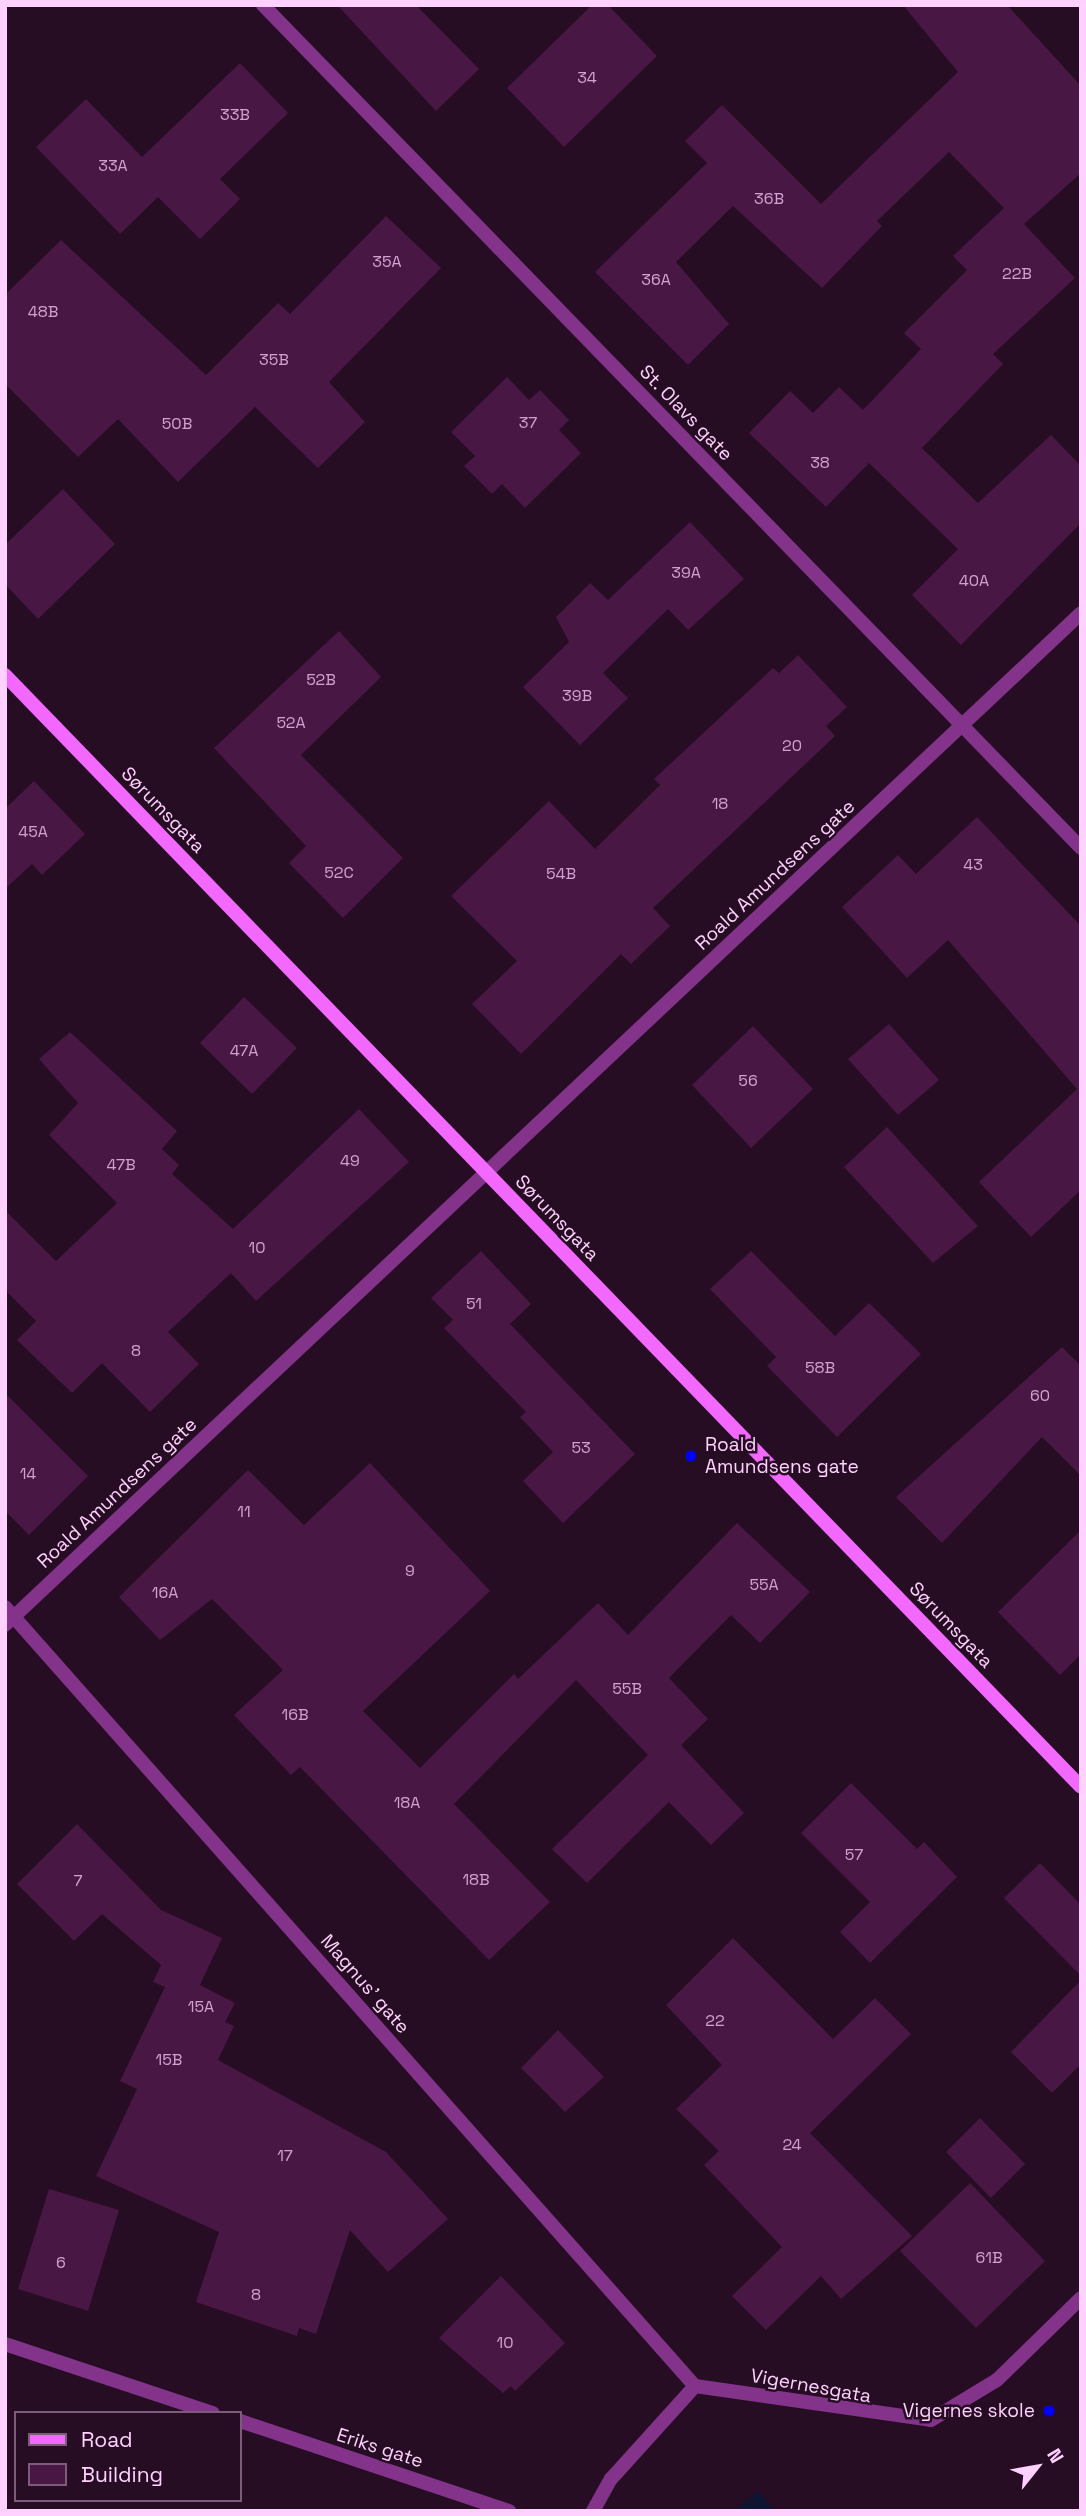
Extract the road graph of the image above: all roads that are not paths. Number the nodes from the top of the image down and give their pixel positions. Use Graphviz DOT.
graph roads {
  1 [pos="263,5"];
  2 [pos="1081,612"];
  3 [pos="5,675"];
  4 [pos="963,726"];
  5 [pos="1081,848"];
  6 [pos="486,1172"];
  7 [pos="8,1616"];
  8 [pos="1081,1787"];
  9 [pos="1081,2298"];
  10 [pos="5,2344"];
  11 [pos="695,2386"];
  12 [pos="208,2411"];
  13 [pos="242,2422"];
  14 [pos="509,2511"];
  15 [pos="593,2511"];
  1 -- 4 [label="street, St. Olavs gate"];
  2 -- 4 [label="street, Roald Amundsens gate"];
  3 -- 6 [label="main road, Sørumsgata"];
  4 -- 5 [label="street, St. Olavs gate"];
  4 -- 6 [label="street, Roald Amundsens gate"];
  6 -- 7 [label="street, Roald Amundsens gate"];
  6 -- 8 [label="main road, Sørumsgata"];
  7 -- 11 [label="street, Magnus' gate"];
  9 -- 11 [label="street, Vigernesgata"];
  10 -- 12 [label="street"];
  11 -- 15 [label="street"];
  13 -- 14 [label="street, Eriks gate"];
}
